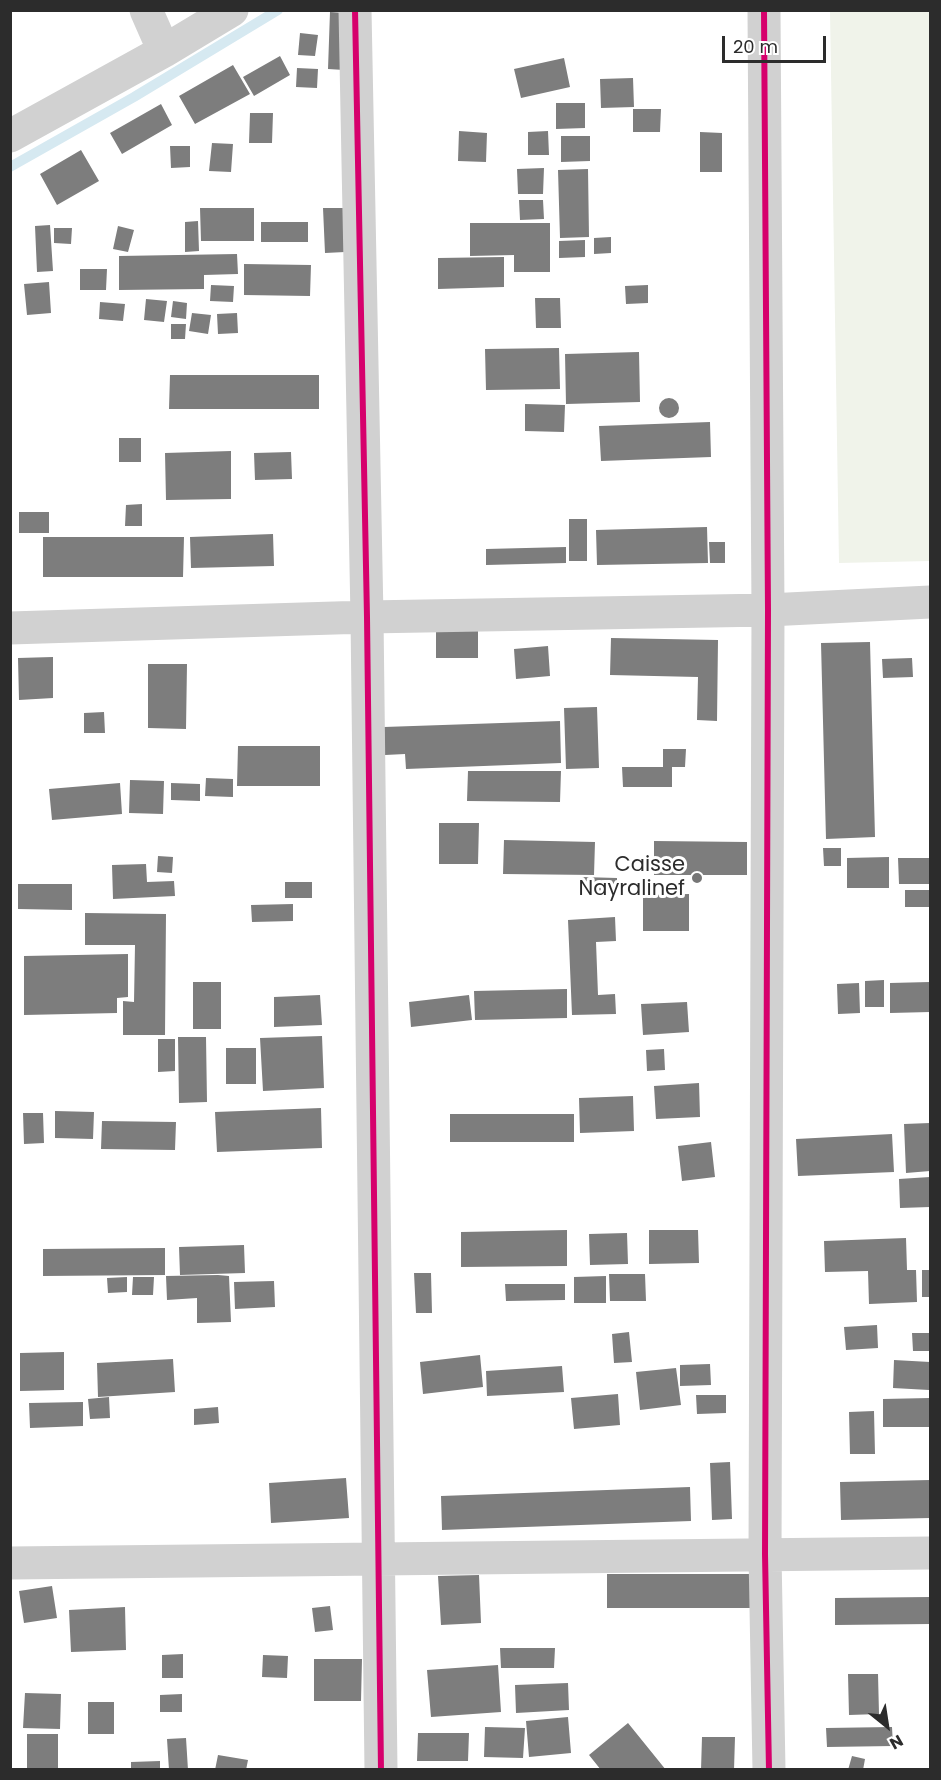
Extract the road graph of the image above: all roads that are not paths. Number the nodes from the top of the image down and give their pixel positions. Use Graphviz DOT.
graph roads {
  1 [pos="146,10"];
  2 [pos="232,10"];
  3 [pos="355,10"];
  4 [pos="764,10"];
  5 [pos="164,51"];
  6 [pos="10,136"];
  7 [pos="930,602"];
  8 [pos="768,610"];
  9 [pos="368,617"];
  10 [pos="10,628"];
  11 [pos="930,1552"];
  12 [pos="765,1554"];
  13 [pos="378,1558"];
  14 [pos="10,1563"];
  15 [pos="381,1770"];
  16 [pos="769,1770"];
  1 -- 5 [label="street"];
  2 -- 5 [label="street"];
  3 -- 9 [label="street"];
  4 -- 8 [label="street"];
  5 -- 6 [label="street"];
  7 -- 8 [label="street"];
  8 -- 9 [label="street"];
  8 -- 12 [label="street"];
  9 -- 10 [label="street"];
  9 -- 13 [label="street"];
  11 -- 12 [label="street"];
  12 -- 13 [label="street"];
  12 -- 16 [label="street"];
  13 -- 14 [label="street"];
  13 -- 15 [label="street"];
}
